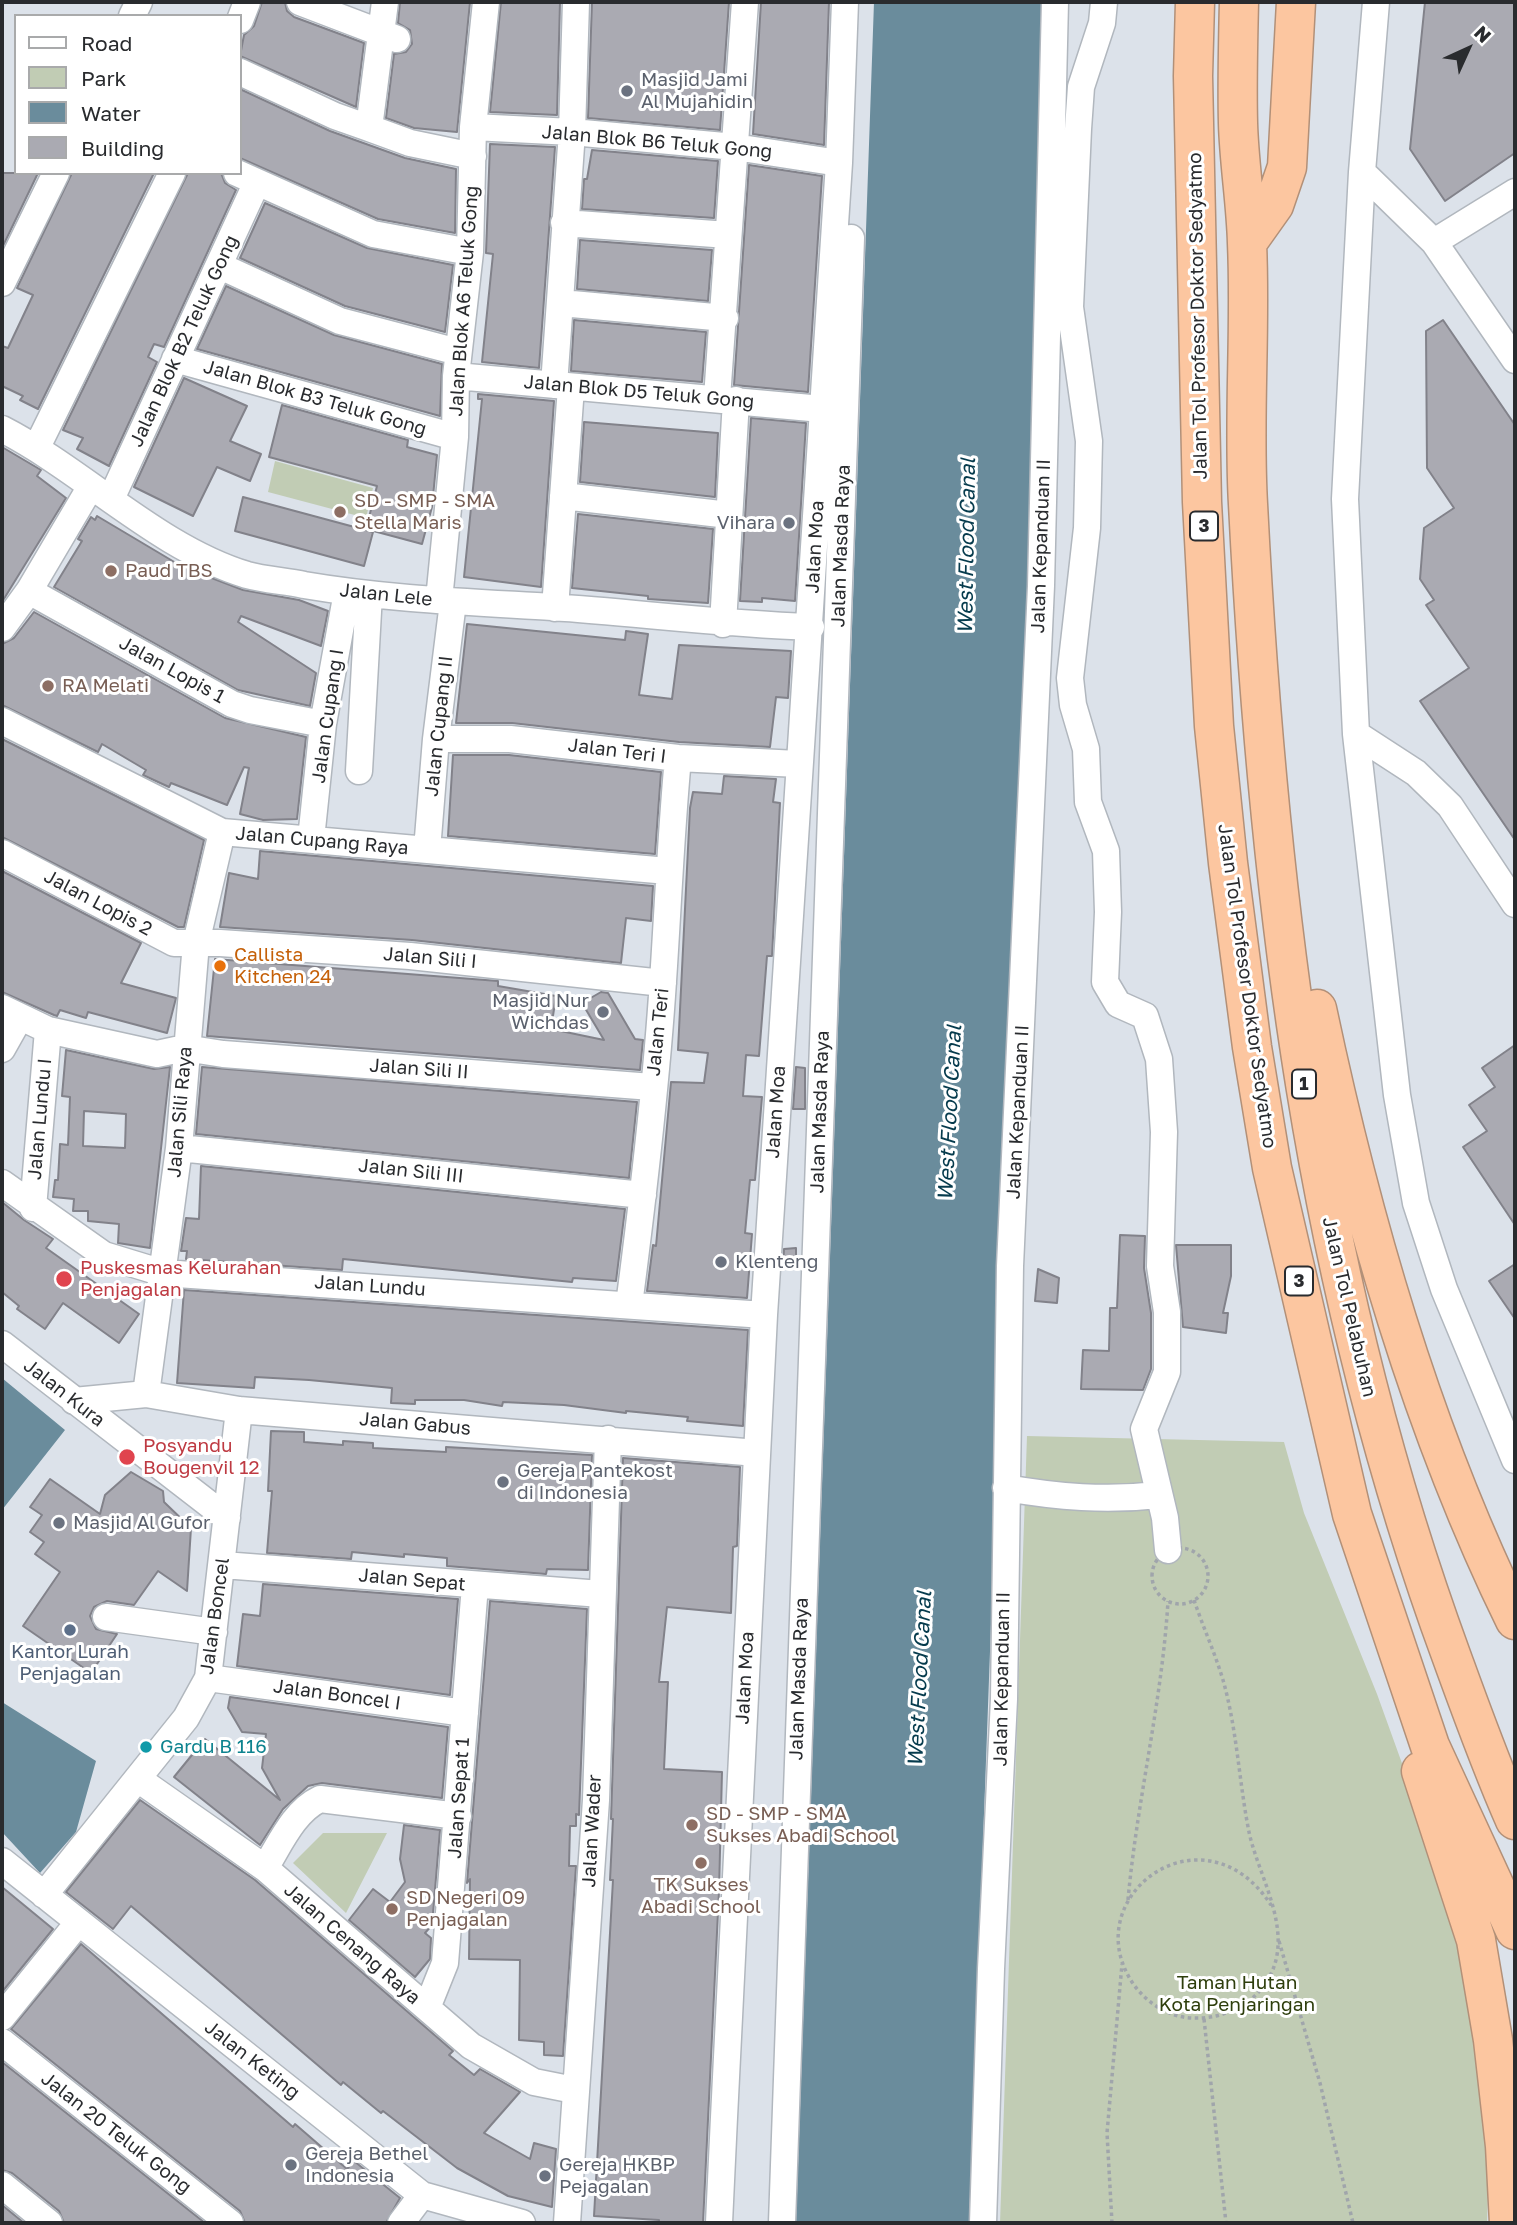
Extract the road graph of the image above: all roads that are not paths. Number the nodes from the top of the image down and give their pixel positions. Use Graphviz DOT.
graph roads {
  1 [pos="300,2"];
  2 [pos="385,2"];
  3 [pos="486,2"];
  4 [pos="576,2"];
  5 [pos="746,2"];
  6 [pos="845,2"];
  7 [pos="860,2"];
  8 [pos="1055,2"];
  9 [pos="1104,2"];
  10 [pos="1195,2"];
  11 [pos="1239,2"];
  12 [pos="1296,2"];
  13 [pos="1376,2"];
  14 [pos="390,37"];
  15 [pos="242,73"];
  16 [pos="473,127"];
  17 [pos="369,128"];
  18 [pos="572,132"];
  19 [pos="735,147"];
  20 [pos="473,156"];
  21 [pos="839,163"];
  22 [pos="1362,172"];
  23 [pos="55,175"];
  24 [pos="171,175"];
  25 [pos="247,178"];
  26 [pos="1515,192"];
  27 [pos="564,223"];
  28 [pos="728,235"];
  29 [pos="1434,242"];
  30 [pos="1247,243"];
  31 [pos="470,252"];
  32 [pos="220,266"];
  33 [pos="2,283"];
  34 [pos="561,303"];
  35 [pos="725,318"];
  36 [pos="175,359"];
  37 [pos="1515,359"];
  38 [pos="457,364"];
  39 [pos="562,386"];
  40 [pos="726,399"];
  41 [pos="822,409"];
  42 [pos="2,429"];
  43 [pos="455,437"];
  44 [pos="37,447"];
  45 [pos="101,492"];
  46 [pos="563,496"];
  47 [pos="729,515"];
  48 [pos="29,591"];
  49 [pos="358,593"];
  50 [pos="446,601"];
  51 [pos="555,608"];
  52 [pos="723,624"];
  53 [pos="2,628"];
  54 [pos="811,628"];
  55 [pos="2,721"];
  56 [pos="323,724"];
  57 [pos="1356,734"];
  58 [pos="436,739"];
  59 [pos="677,758"];
  60 [pos="798,764"];
  61 [pos="359,771"];
  62 [pos="1268,774"];
  63 [pos="222,831"];
  64 [pos="311,839"];
  65 [pos="427,850"];
  66 [pos="2,853"];
  67 [pos="668,871"];
  68 [pos="1515,904"];
  69 [pos="196,943"];
  70 [pos="663,983"];
  71 [pos="11,1012"];
  72 [pos="48,1030"];
  73 [pos="186,1048"];
  74 [pos="2,1049"];
  75 [pos="652,1087"];
  76 [pos="179,1148"];
  77 [pos="2,1183"];
  78 [pos="643,1195"];
  79 [pos="33,1208"];
  80 [pos="163,1273"];
  81 [pos="629,1305"];
  82 [pos="764,1315"];
  83 [pos="2,1345"];
  84 [pos="146,1394"];
  85 [pos="75,1401"];
  86 [pos="239,1410"];
  87 [pos="608,1439"];
  88 [pos="757,1453"];
  89 [pos="1515,1460"];
  90 [pos="1006,1488"];
  91 [pos="1158,1496"];
  92 [pos="228,1517"];
  93 [pos="1168,1550"];
  94 [pos="223,1564"];
  95 [pos="475,1586"];
  96 [pos="601,1594"];
  97 [pos="106,1617"];
  98 [pos="1515,1620"];
  99 [pos="214,1632"];
  100 [pos="208,1678"];
  101 [pos="1409,1689"];
  102 [pos="465,1713"];
  103 [pos="138,1779"];
  104 [pos="458,1816"];
  105 [pos="1515,1819"];
  106 [pos="2,1861"];
  107 [pos="265,1868"];
  108 [pos="44,1895"];
  109 [pos="78,1923"];
  110 [pos="1515,1930"];
  111 [pos="427,2008"];
  112 [pos="2,2017"];
  113 [pos="2,2042"];
  114 [pos="574,2090"];
  115 [pos="2,2185"];
  116 [pos="422,2194"];
  117 [pos="49,2223"];
  118 [pos="230,2223"];
  119 [pos="401,2223"];
  120 [pos="522,2223"];
  121 [pos="567,2223"];
  122 [pos="719,2223"];
  123 [pos="782,2223"];
  124 [pos="983,2223"];
  125 [pos="1509,2223"];
  1 -- 14 [label="street"];
  2 -- 14 [label="street"];
  3 -- 16 [label="street, Jalan Blok A6 Teluk Gong"];
  4 -- 18 [label="street"];
  5 -- 19 [label="street"];
  6 -- 21 [label="street, Jalan Moa"];
  7 -- 123 [label="street, Jalan Masda Raya"];
  8 -- 90 [label="street, Jalan Kepanduan II"];
  9 -- 91 [label="street, Jalan Kepanduan II"];
  10 -- 101 [label="highway, Jalan Tol Profesor Doktor Sedyatmo / 3"];
  11 -- 30 [label="highway"];
  12 -- 30 [label="highway"];
  13 -- 22 [label="street"];
  14 -- 17 [label="street"];
  15 -- 17 [label="street"];
  16 -- 18 [label="street, Jalan Blok B6 Teluk Gong"];
  16 -- 20 [label="street, Jalan Blok A6 Teluk Gong"];
  17 -- 20 [label="street"];
  18 -- 19 [label="street, Jalan Blok B6 Teluk Gong"];
  18 -- 27 [label="street"];
  19 -- 21 [label="street, Jalan Blok B6 Teluk Gong"];
  19 -- 28 [label="street"];
  20 -- 31 [label="street, Jalan Blok A6 Teluk Gong"];
  21 -- 41 [label="street, Jalan Moa"];
  22 -- 29 [label="street"];
  22 -- 57 [label="street"];
  23 -- 33 [label="street"];
  24 -- 44 [label="street"];
  25 -- 31 [label="street"];
  25 -- 32 [label="street, Jalan Blok B2 Teluk Gong"];
  26 -- 29 [label="street"];
  27 -- 28 [label="street"];
  27 -- 34 [label="street"];
  28 -- 35 [label="street"];
  29 -- 37 [label="street"];
  30 -- 62 [label="highway"];
  31 -- 38 [label="street, Jalan Blok A6 Teluk Gong"];
  32 -- 36 [label="street, Jalan Blok B2 Teluk Gong"];
  32 -- 38 [label="street, Jalan Blok D5 Teluk Gong"];
  34 -- 35 [label="street"];
  34 -- 39 [label="street"];
  35 -- 40 [label="street"];
  36 -- 43 [label="street, Jalan Blok B3 Teluk Gong"];
  36 -- 45 [label="street, Jalan Blok B2 Teluk Gong"];
  38 -- 39 [label="street, Jalan Blok D5 Teluk Gong"];
  38 -- 43 [label="street, Jalan Blok A6 Teluk Gong"];
  39 -- 40 [label="street, Jalan Blok D5 Teluk Gong"];
  39 -- 46 [label="street"];
  40 -- 41 [label="street, Jalan Blok D5 Teluk Gong"];
  40 -- 47 [label="street"];
  41 -- 54 [label="street, Jalan Moa"];
  42 -- 44 [label="street, Jalan Lele"];
  43 -- 50 [label="street, Jalan Blok A6 Teluk Gong"];
  44 -- 45 [label="street, Jalan Lele"];
  45 -- 48 [label="street, Jalan Blok B2 Teluk Gong"];
  45 -- 49 [label="street, Jalan Lele"];
  46 -- 47 [label="street"];
  46 -- 51 [label="street"];
  47 -- 52 [label="street"];
  48 -- 53 [label="street, Jalan Blok B2 Teluk Gong"];
  48 -- 56 [label="street, Jalan Lopis 1"];
  49 -- 50 [label="street, Jalan Lele"];
  49 -- 56 [label="street, Jalan Cupang I"];
  49 -- 61 [label="street"];
  50 -- 51 [label="street, Jalan Lele"];
  50 -- 58 [label="street, Jalan Cupang II"];
  51 -- 52 [label="street, Jalan Lele"];
  52 -- 54 [label="street, Jalan Lele"];
  54 -- 60 [label="street, Jalan Moa"];
  55 -- 63 [label="street, Jalan Cupang Raya"];
  56 -- 64 [label="street, Jalan Cupang I"];
  57 -- 68 [label="street"];
  57 -- 89 [label="street"];
  58 -- 59 [label="street, Jalan Teri I"];
  58 -- 65 [label="street, Jalan Cupang II"];
  59 -- 60 [label="street, Jalan Teri I"];
  59 -- 67 [label="street, Jalan Teri"];
  60 -- 82 [label="street, Jalan Moa"];
  62 -- 98 [label="highway"];
  62 -- 105 [label="highway, Jalan Tol Pelabuhan / 1"];
  63 -- 64 [label="street, Jalan Cupang Raya"];
  63 -- 69 [label="street, Jalan Sili Raya"];
  64 -- 65 [label="street, Jalan Cupang Raya"];
  65 -- 67 [label="street, Jalan Cupang Raya"];
  66 -- 69 [label="street, Jalan Lopis 2"];
  67 -- 70 [label="street, Jalan Teri"];
  69 -- 70 [label="street, Jalan Sili I"];
  69 -- 73 [label="street, Jalan Sili Raya"];
  70 -- 75 [label="street, Jalan Teri"];
  71 -- 72 [label="street, Jalan Sili II"];
  71 -- 74 [label="street"];
  72 -- 73 [label="street, Jalan Sili II"];
  72 -- 79 [label="street, Jalan Lundu I"];
  73 -- 75 [label="street, Jalan Sili II"];
  73 -- 76 [label="street, Jalan Sili Raya"];
  75 -- 78 [label="street, Jalan Teri"];
  76 -- 78 [label="street, Jalan Sili III"];
  76 -- 80 [label="street, Jalan Sili Raya"];
  77 -- 79 [label="street, Jalan Lundu"];
  78 -- 81 [label="street, Jalan Teri"];
  79 -- 80 [label="street, Jalan Lundu"];
  80 -- 81 [label="street, Jalan Lundu"];
  80 -- 84 [label="street, Jalan Sili Raya"];
  81 -- 82 [label="street, Jalan Lundu"];
  82 -- 88 [label="street, Jalan Moa"];
  83 -- 85 [label="street, Jalan Kura"];
  84 -- 85 [label="street, Jalan Gabus"];
  84 -- 86 [label="street, Jalan Gabus"];
  85 -- 92 [label="street, Jalan Kura"];
  86 -- 87 [label="street, Jalan Gabus"];
  86 -- 92 [label="street, Jalan Boncel"];
  87 -- 88 [label="street, Jalan Gabus"];
  87 -- 96 [label="street, Jalan Wader"];
  88 -- 122 [label="street, Jalan Moa"];
  90 -- 91 [label="street"];
  90 -- 124 [label="street, Jalan Kepanduan II"];
  91 -- 93 [label="street"];
  92 -- 94 [label="street, Jalan Boncel"];
  94 -- 95 [label="street, Jalan Sepat"];
  94 -- 99 [label="street, Jalan Boncel"];
  95 -- 96 [label="street, Jalan Sepat"];
  95 -- 102 [label="street, Jalan Sepat 1"];
  96 -- 114 [label="street, Jalan Wader"];
  97 -- 99 [label="street"];
  99 -- 100 [label="street, Jalan Boncel"];
  100 -- 102 [label="street, Jalan Boncel I"];
  100 -- 103 [label="street, Jalan Boncel"];
  101 -- 110 [label="highway, Jalan Tol Profesor Doktor Sedyatmo / 3"];
  101 -- 125 [label="highway"];
  102 -- 104 [label="street, Jalan Sepat 1"];
  103 -- 107 [label="street, Jalan Cenang Raya"];
  103 -- 108 [label="street, Jalan Boncel"];
  104 -- 107 [label="street"];
  104 -- 111 [label="street, Jalan Sepat 1"];
  106 -- 108 [label="street, Jalan Keting"];
  107 -- 111 [label="street, Jalan Cenang Raya"];
  108 -- 109 [label="street, Jalan Keting"];
  109 -- 112 [label="street"];
  109 -- 116 [label="street, Jalan Keting"];
  111 -- 114 [label="street, Jalan Cenang Raya"];
  113 -- 118 [label="street, Jalan 20 Teluk Gong"];
  114 -- 121 [label="street, Jalan Wader"];
  115 -- 117 [label="street"];
  116 -- 119 [label="street"];
  116 -- 120 [label="street, Jalan Keting"];
}
